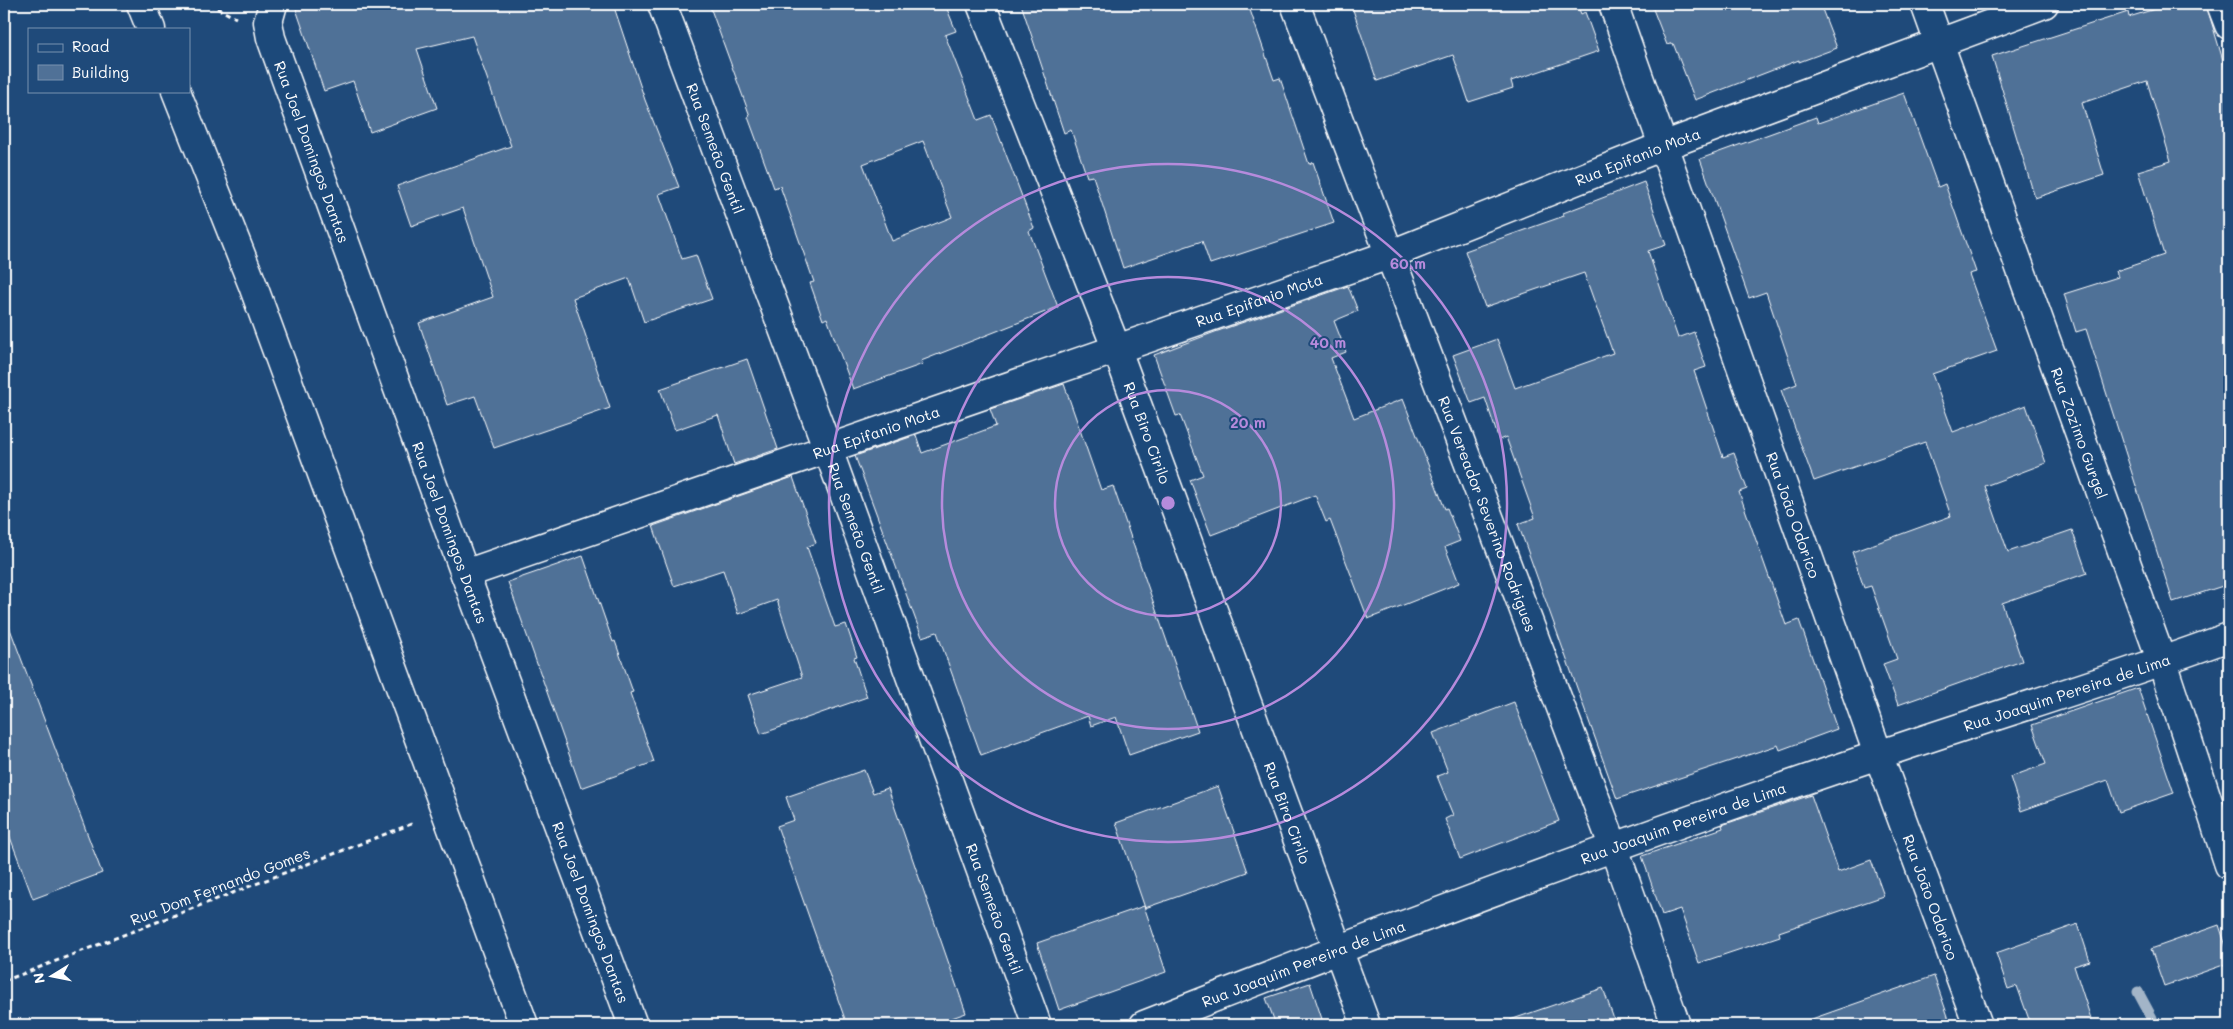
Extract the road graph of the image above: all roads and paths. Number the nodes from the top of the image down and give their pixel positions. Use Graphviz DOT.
graph roads {
  1 [pos="141,4"];
  2 [pos="273,4"];
  3 [pos="662,4"];
  4 [pos="981,4"];
  5 [pos="1295,4"];
  6 [pos="1614,4"];
  7 [pos="1925,4"];
  8 [pos="2044,4"];
  9 [pos="2221,4"];
  10 [pos="2229,25"];
  11 [pos="151,28"];
  12 [pos="1938,42"];
  13 [pos="176,92"];
  14 [pos="1663,146"];
  15 [pos="1389,255"];
  16 [pos="1117,350"];
  17 [pos="826,447"];
  18 [pos="466,574"];
  19 [pos="2229,637"];
  20 [pos="2162,662"];
  21 [pos="1878,754"];
  22 [pos="445,812"];
  23 [pos="1614,848"];
  24 [pos="2229,865"];
  25 [pos="1338,949"];
  26 [pos="4,981"];
  27 [pos="524,1025"];
  28 [pos="633,1025"];
  29 [pos="1038,1025"];
  30 [pos="1144,1025"];
  31 [pos="1366,1025"];
  32 [pos="1676,1025"];
  33 [pos="1978,1025"];
  1 -- 11 [label="street"];
  2 -- 18 [label="street, Rua Joel Domingos Dantas"];
  3 -- 17 [label="street, Rua Semeão Gentil"];
  4 -- 16 [label="street, Rua Biro Cirilo"];
  5 -- 15 [label="street, Rua Vereador Severino Rodrigues"];
  6 -- 14 [label="street, Rua João Odorico"];
  7 -- 12 [label="street, Rua Zozimo Gurgel"];
  8 -- 12 [label="street, Rua Epifanio Mota"];
  9 -- 10 [label="street"];
  12 -- 14 [label="street, Rua Epifanio Mota"];
  12 -- 20 [label="street, Rua Zozimo Gurgel"];
  13 -- 22 [label="street"];
  14 -- 15 [label="street, Rua Epifanio Mota"];
  14 -- 21 [label="street, Rua João Odorico"];
  15 -- 16 [label="street, Rua Epifanio Mota"];
  15 -- 23 [label="street, Rua Vereador Severino Rodrigues"];
  16 -- 17 [label="street, Rua Epifanio Mota"];
  16 -- 25 [label="street, Rua Biro Cirilo"];
  17 -- 18 [label="street, Rua Epifanio Mota"];
  17 -- 29 [label="street, Rua Semeão Gentil"];
  18 -- 28 [label="street, Rua Joel Domingos Dantas"];
  19 -- 20 [label="street, Rua Joaquim Pereira de Lima"];
  20 -- 21 [label="street, Rua Joaquim Pereira de Lima"];
  20 -- 24 [label="street, Rua Zozimo Gurgel"];
  21 -- 23 [label="street, Rua Joaquim Pereira de Lima"];
  21 -- 33 [label="street, Rua João Odorico"];
  22 -- 26 [label="path, Rua Dom Fernando Gomes"];
  22 -- 27 [label="street"];
  23 -- 25 [label="street, Rua Joaquim Pereira de Lima"];
  23 -- 32 [label="street, Rua Vereador Severino Rodrigues"];
  25 -- 30 [label="street, Rua Joaquim Pereira de Lima"];
  25 -- 31 [label="street"];
}
